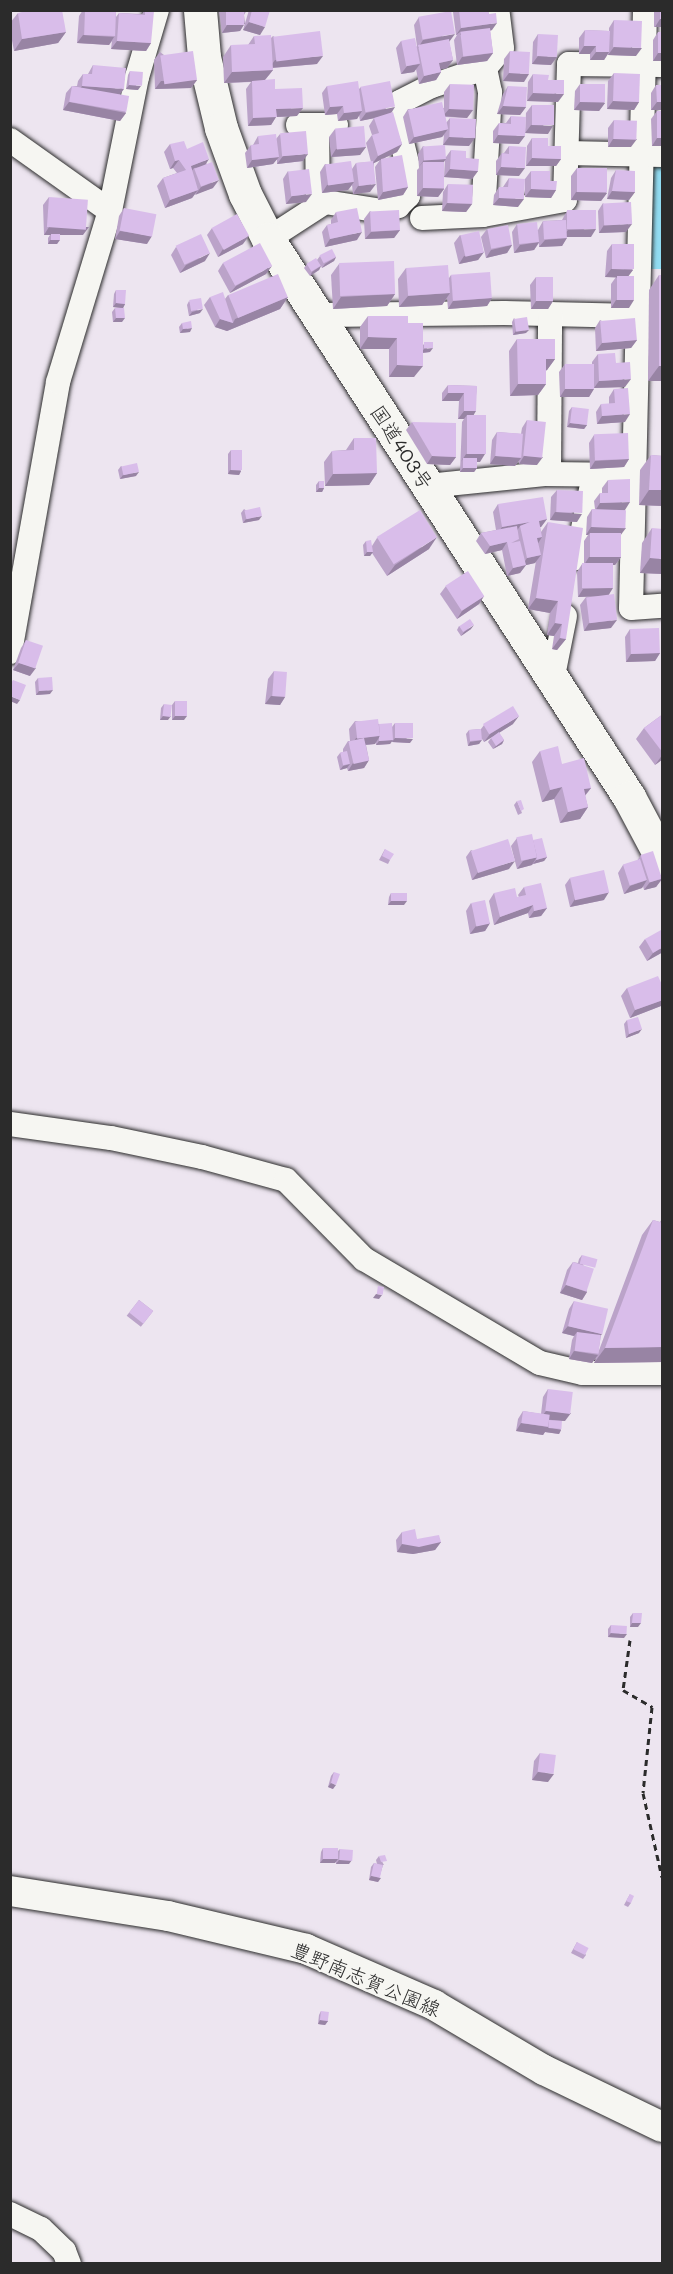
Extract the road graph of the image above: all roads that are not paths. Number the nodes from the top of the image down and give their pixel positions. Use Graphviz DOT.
graph roads {
  1 [pos="158,10"];
  2 [pos="200,10"];
  3 [pos="497,10"];
  4 [pos="645,10"];
  5 [pos="653,66"];
  6 [pos="485,68"];
  7 [pos="317,125"];
  8 [pos="10,140"];
  9 [pos="567,153"];
  10 [pos="653,155"];
  11 [pos="318,205"];
  12 [pos="110,211"];
  13 [pos="483,215"];
  14 [pos="422,218"];
  15 [pos="268,239"];
  16 [pos="550,314"];
  17 [pos="321,315"];
  18 [pos="636,316"];
  19 [pos="549,474"];
  20 [pos="594,475"];
  21 [pos="633,476"];
  22 [pos="428,486"];
  23 [pos="663,606"];
  24 [pos="10,652"];
  25 [pos="552,681"];
  26 [pos="663,859"];
  27 [pos="10,1124"];
  28 [pos="663,1373"];
  29 [pos="10,1891"];
  30 [pos="663,2127"];
  31 [pos="10,2214"];
  32 [pos="69,2264"];
  1 -- 12 [label="street"];
  2 -- 15 [label="highway, 国道403号"];
  3 -- 6 [label="street"];
  4 -- 5 [label="street"];
  5 -- 9 [label="street"];
  5 -- 10 [label="street"];
  6 -- 11 [label="street"];
  6 -- 13 [label="street"];
  7 -- 11 [label="street"];
  8 -- 12 [label="street"];
  9 -- 10 [label="street"];
  9 -- 13 [label="street"];
  10 -- 18 [label="street"];
  11 -- 15 [label="street"];
  12 -- 24 [label="street"];
  13 -- 14 [label="street"];
  15 -- 17 [label="highway, 国道403号"];
  16 -- 17 [label="street"];
  16 -- 18 [label="street"];
  16 -- 19 [label="street"];
  17 -- 22 [label="highway, 国道403号"];
  18 -- 21 [label="street"];
  19 -- 20 [label="street"];
  19 -- 22 [label="street"];
  20 -- 21 [label="street"];
  20 -- 25 [label="street"];
  21 -- 23 [label="street"];
  22 -- 25 [label="highway, 国道403号"];
  25 -- 26 [label="highway, 国道403号"];
  27 -- 28 [label="street"];
  29 -- 30 [label="main road, 豊野南志賀公園線"];
  31 -- 32 [label="street"];
}
